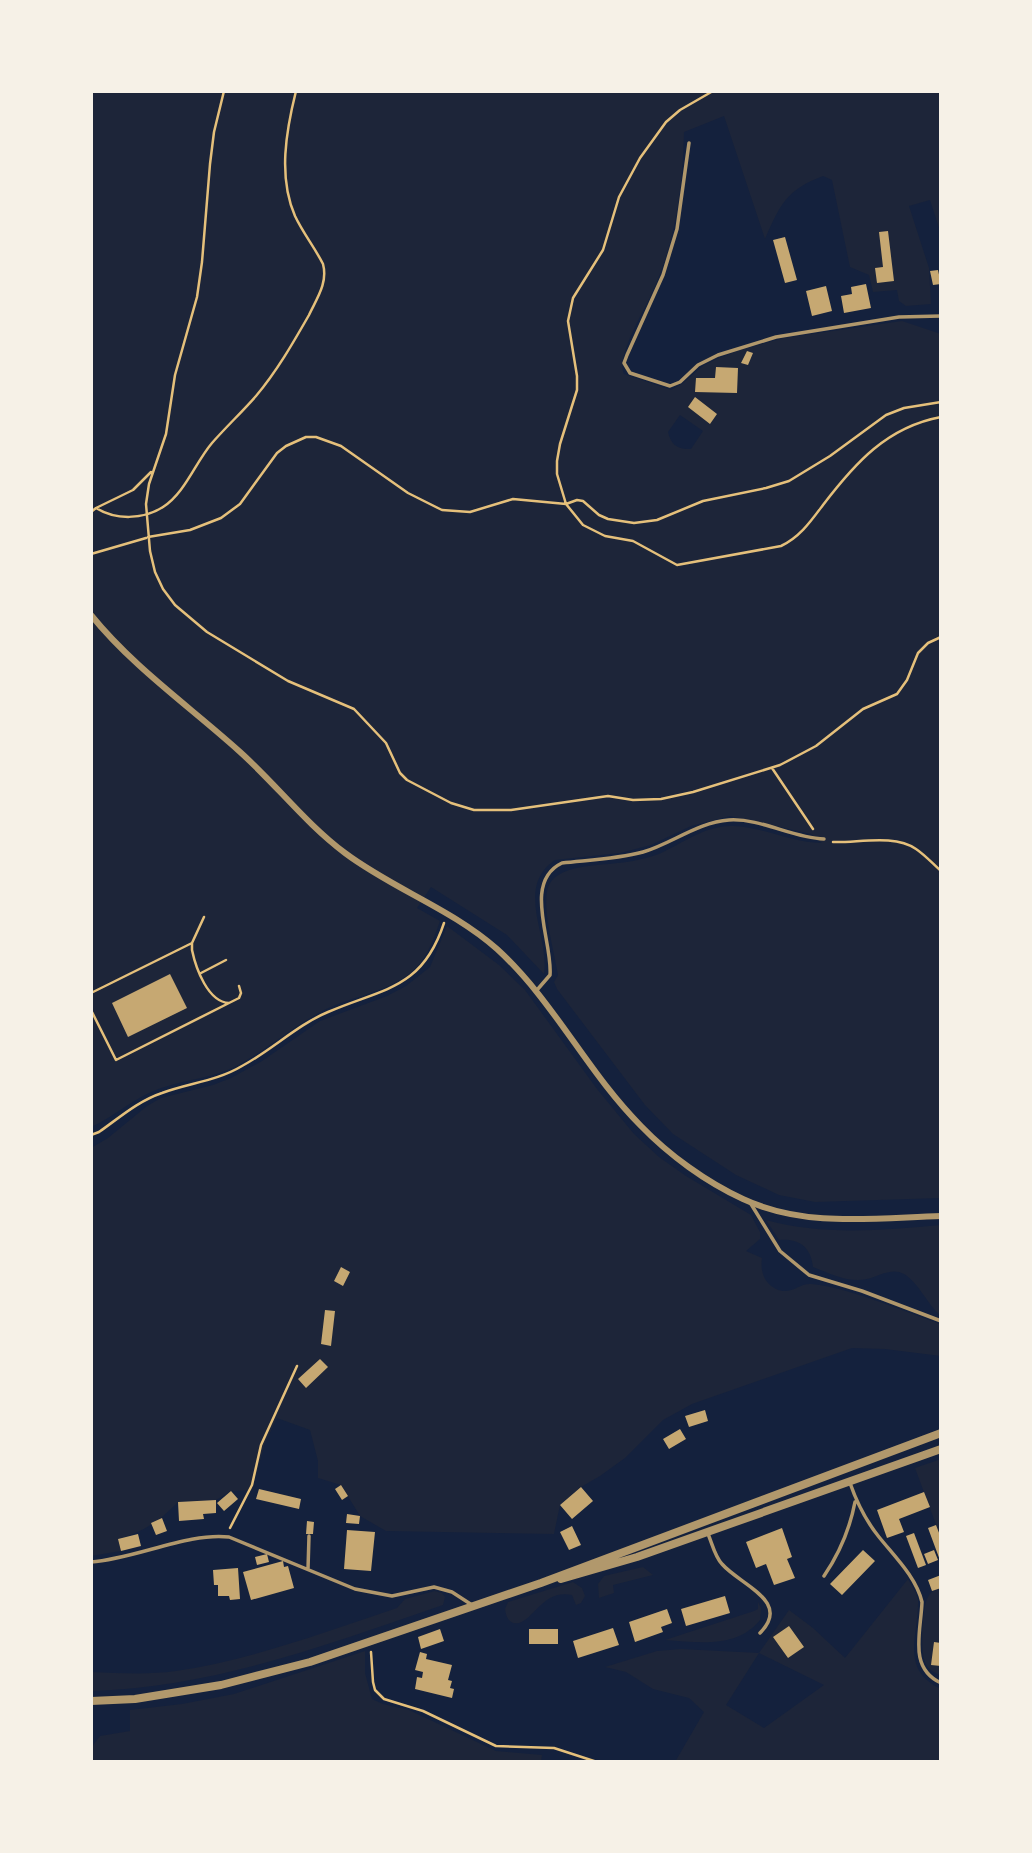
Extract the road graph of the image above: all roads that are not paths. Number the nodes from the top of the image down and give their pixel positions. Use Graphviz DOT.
graph roads {
  1 [pos="689,143"];
  2 [pos="941,316"];
  3 [pos="91,615"];
  4 [pos="824,839"];
  5 [pos="537,990"];
  6 [pos="750,1202"];
  7 [pos="941,1216"];
  8 [pos="941,1321"];
  9 [pos="941,1433"];
  10 [pos="941,1449"];
  11 [pos="849,1481"];
  12 [pos="856,1500"];
  13 [pos="708,1532"];
  14 [pos="309,1536"];
  15 [pos="91,1562"];
  16 [pos="308,1570"];
  17 [pos="824,1576"];
  18 [pos="541,1583"];
  19 [pos="474,1606"];
  20 [pos="760,1633"];
  21 [pos="941,1683"];
  22 [pos="91,1701"];
  1 -- 2 [label="lane"];
  3 -- 5 [label="street"];
  4 -- 5 [label="lane"];
  5 -- 6 [label="street"];
  6 -- 7 [label="street"];
  6 -- 8 [label="lane"];
  9 -- 18 [label="street"];
  10 -- 11 [label="street"];
  11 -- 12 [label="lane"];
  11 -- 13 [label="street"];
  12 -- 17 [label="lane"];
  12 -- 21 [label="lane"];
  13 -- 18 [label="street"];
  13 -- 20 [label="lane"];
  14 -- 16 [label="lane"];
  15 -- 16 [label="lane"];
  16 -- 19 [label="lane"];
  18 -- 19 [label="street"];
  19 -- 22 [label="street"];
}
